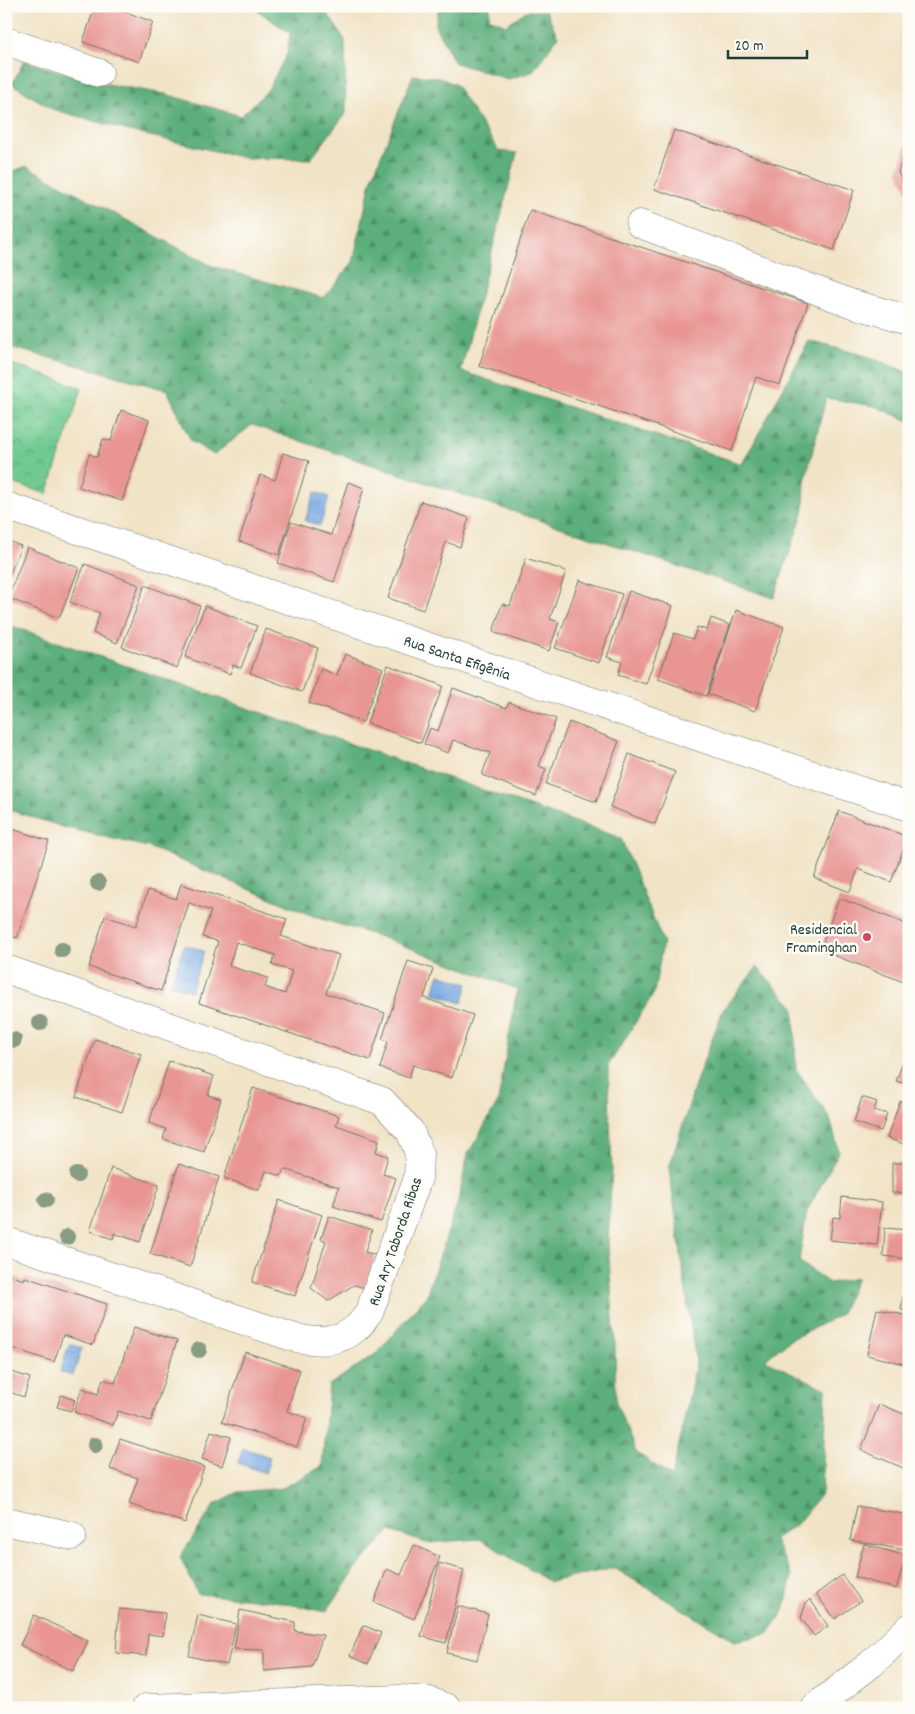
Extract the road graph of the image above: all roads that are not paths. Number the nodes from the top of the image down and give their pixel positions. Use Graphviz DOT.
graph roads {
  1 [pos="6,40"];
  2 [pos="98,73"];
  3 [pos="640,224"];
  4 [pos="909,320"];
  5 [pos="6,506"];
  6 [pos="909,807"];
  7 [pos="6,970"];
  8 [pos="6,1241"];
  9 [pos="6,1521"];
  10 [pos="72,1536"];
  11 [pos="909,1628"];
  12 [pos="146,1708"];
  13 [pos="447,1708"];
  14 [pos="814,1708"];
  1 -- 2 [label="street"];
  3 -- 4 [label="street"];
  5 -- 6 [label="street, Rua Santa Efigênia"];
  7 -- 8 [label="street, Rua Ary Taborda Ribas"];
  9 -- 10 [label="street"];
  11 -- 14 [label="street"];
  12 -- 13 [label="street"];
}
